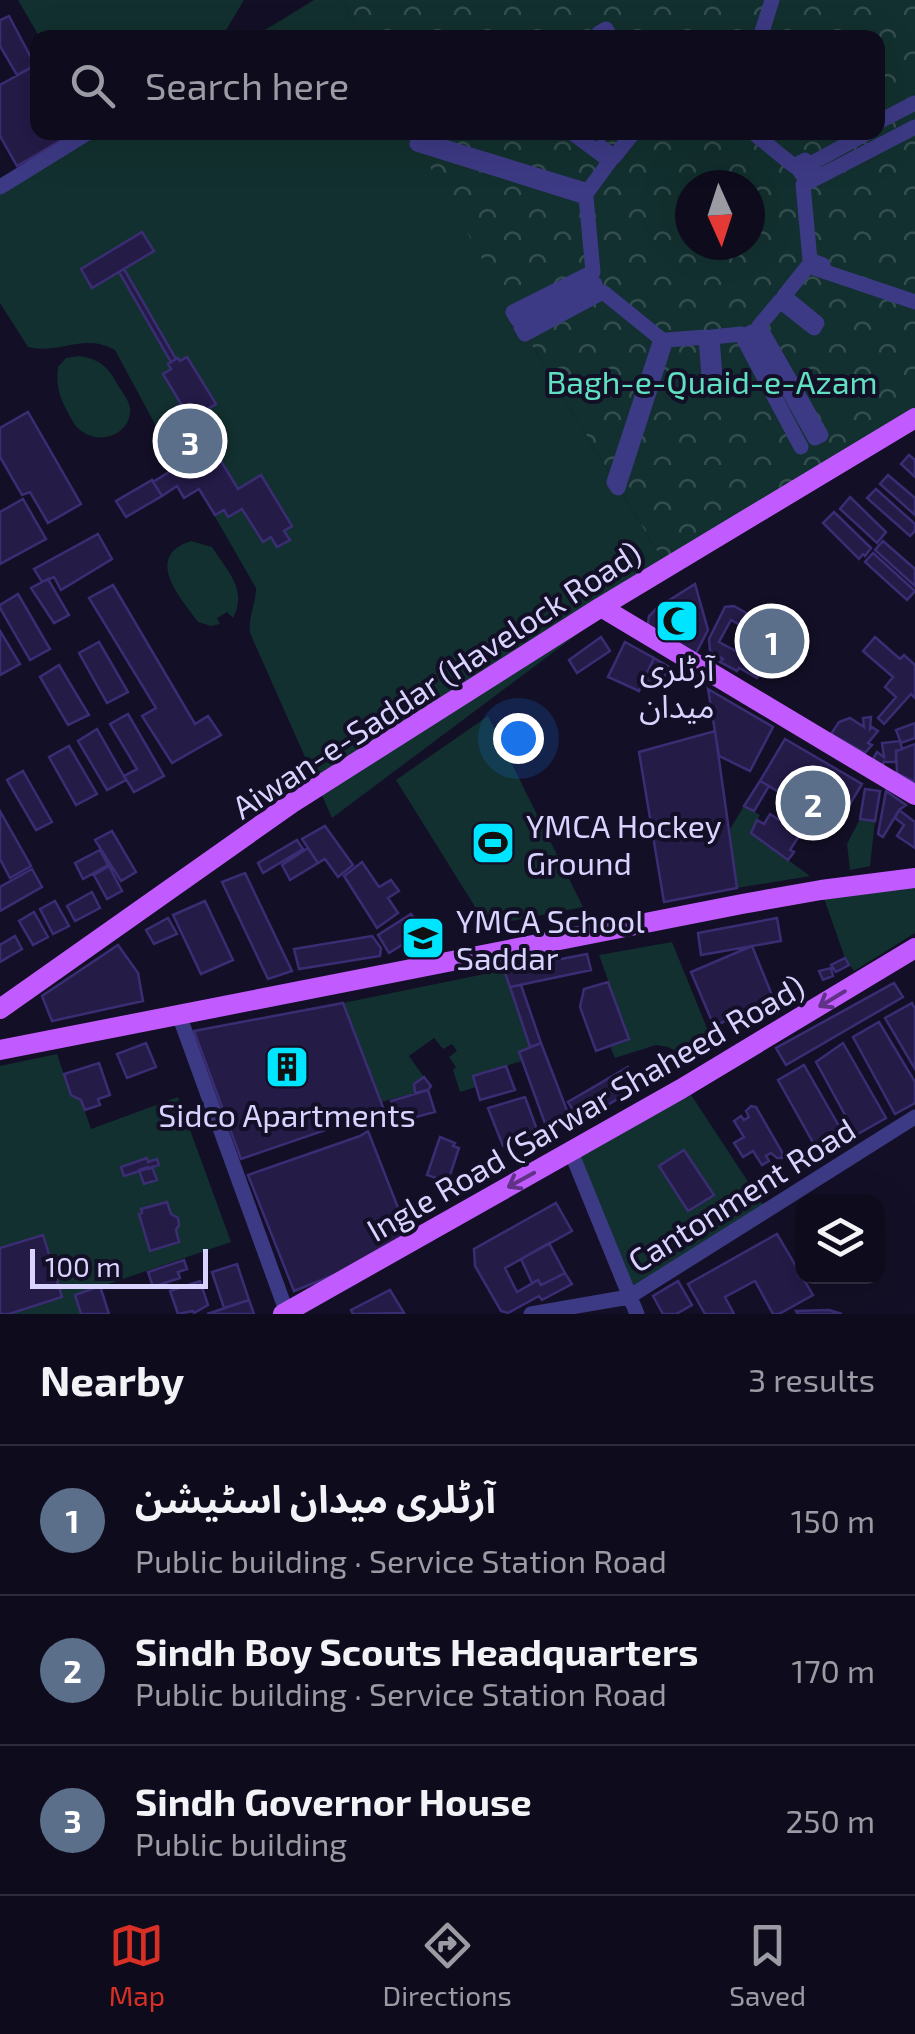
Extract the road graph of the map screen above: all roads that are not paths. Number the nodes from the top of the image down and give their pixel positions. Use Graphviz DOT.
graph roads {
  1 [pos="764,0"];
  2 [pos="772,0"];
  3 [pos="758,30"];
  4 [pos="759,30"];
  5 [pos="915,106"];
  6 [pos="885,121"];
  7 [pos="915,124"];
  8 [pos="885,139"];
  9 [pos="76,140"];
  10 [pos="418,140"];
  11 [pos="418,140"];
  12 [pos="583,140"];
  13 [pos="591,140"];
  14 [pos="628,140"];
  15 [pos="762,140"];
  16 [pos="843,140"];
  17 [pos="854,140"];
  18 [pos="883,140"];
  19 [pos="0,187"];
  20 [pos="915,298"];
  21 [pos="915,418"];
  22 [pos="601,607"];
  23 [pos="915,794"];
  24 [pos="908,877"];
  25 [pos="915,948"];
  26 [pos="0,1009"];
  27 [pos="179,1015"];
  28 [pos="3,1049"];
  29 [pos="915,1117"];
  30 [pos="571,1152"];
  31 [pos="629,1296"];
  32 [pos="285,1313"];
  33 [pos="532,1314"];
  34 [pos="637,1314"];
  1 -- 3 [label="street"];
  2 -- 4 [label="street"];
  5 -- 6 [label="street"];
  7 -- 8 [label="street"];
  7 -- 20 [label="street"];
  9 -- 19 [label="street"];
  10 -- 20 [label="street"];
  11 -- 12 [label="street"];
  13 -- 14 [label="street"];
  15 -- 16 [label="street"];
  17 -- 18 [label="street"];
  21 -- 22 [label="main road, Aiwan-e-Saddar (Havelock Road)"];
  22 -- 23 [label="main road"];
  22 -- 26 [label="main road, Aiwan-e-Saddar (Havelock Road)"];
  24 -- 27 [label="main road"];
  25 -- 30 [label="main road, Ingle Road (Sarwar Shaheed Road), one-way"];
  27 -- 28 [label="main road"];
  27 -- 32 [label="street"];
  29 -- 31 [label="street, Cantonment Road"];
  30 -- 31 [label="street"];
  30 -- 32 [label="main road, Ingle Road (Sarwar Shaheed Road), one-way"];
  31 -- 33 [label="street, Cantonment Road"];
  31 -- 34 [label="street"];
}
